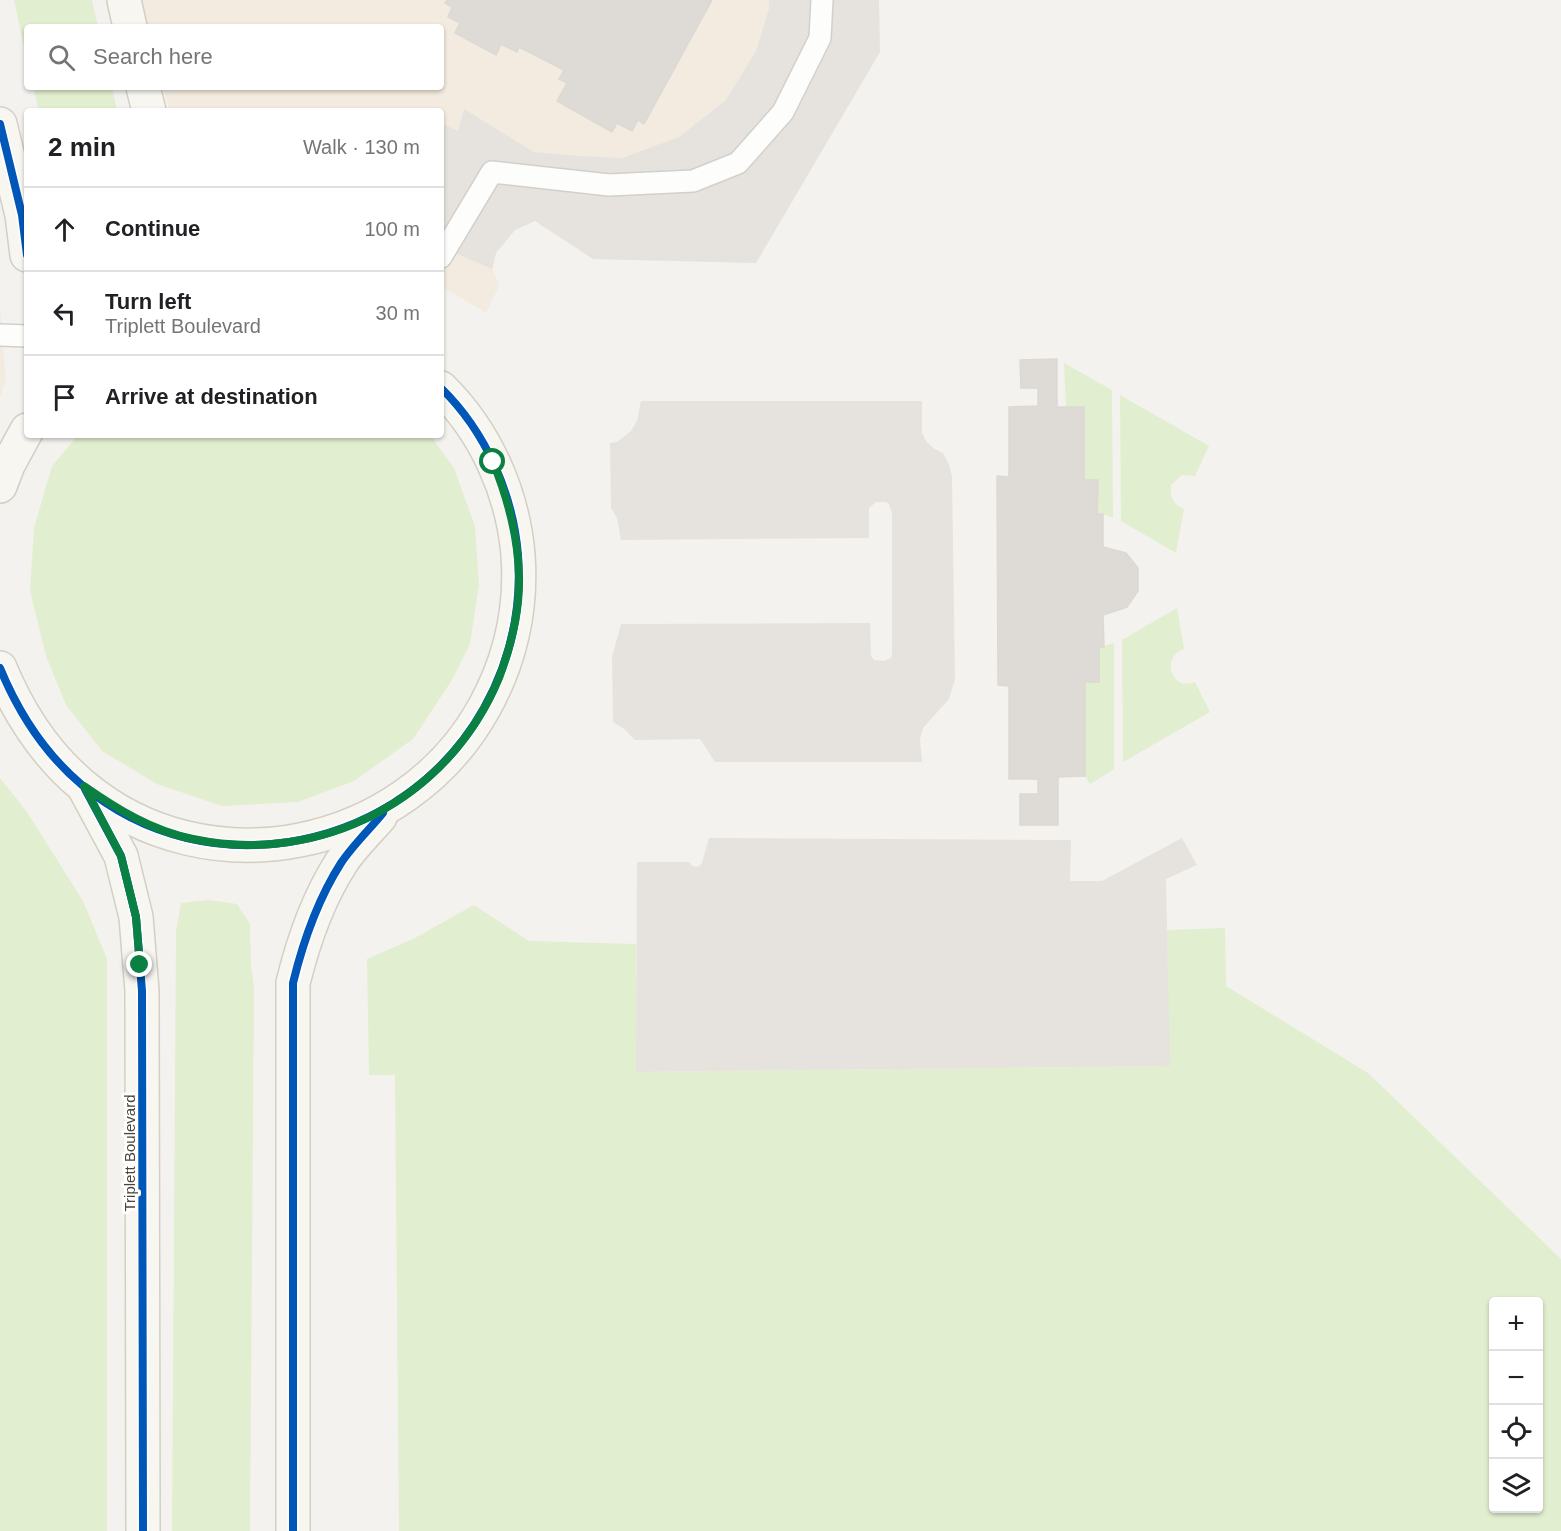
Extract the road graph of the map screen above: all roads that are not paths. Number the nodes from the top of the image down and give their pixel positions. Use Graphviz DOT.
graph roads {
  1 [pos="124,0"];
  2 [pos="822,0"];
  3 [pos="129,24"];
  4 [pos="144,90"];
  5 [pos="148,108"];
  6 [pos="0,124"];
  7 [pos="6,175"];
  8 [pos="24,231"];
  9 [pos="444,252"];
  10 [pos="0,335"];
  11 [pos="24,336"];
  12 [pos="444,392"];
  13 [pos="24,435"];
  14 [pos="3,471"];
  15 [pos="0,668"];
  16 [pos="84,786"];
  17 [pos="387,808"];
  18 [pos="143,1531"];
  19 [pos="293,1531"];
  1 -- 3 [label="main road"];
  2 -- 9 [label="lane"];
  4 -- 5 [label="main road"];
  6 -- 7 [label="main road"];
  7 -- 8 [label="main road"];
  10 -- 11 [label="lane"];
  12 -- 17 [label="main road"];
  13 -- 14 [label="main road"];
  15 -- 16 [label="main road"];
  16 -- 17 [label="main road"];
  16 -- 18 [label="main road, Triplett Boulevard"];
  17 -- 19 [label="main road"];
}
